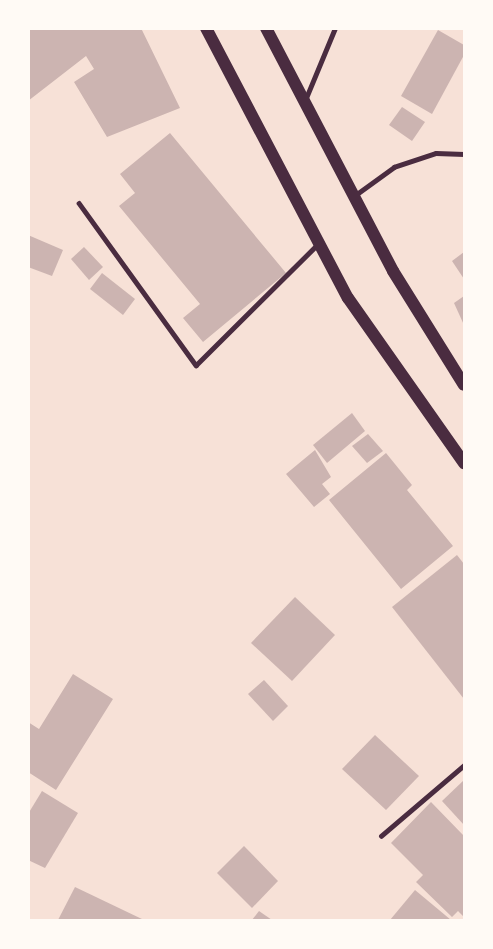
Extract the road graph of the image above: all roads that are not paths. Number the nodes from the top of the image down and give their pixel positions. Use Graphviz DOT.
graph roads {
  1 [pos="206,28"];
  2 [pos="266,28"];
  3 [pos="335,28"];
  4 [pos="305,99"];
  5 [pos="465,154"];
  6 [pos="352,198"];
  7 [pos="79,203"];
  8 [pos="318,244"];
  9 [pos="465,384"];
  10 [pos="465,463"];
  11 [pos="465,765"];
  12 [pos="381,836"];
  1 -- 8 [label="main road"];
  2 -- 4 [label="main road"];
  3 -- 4 [label="lane"];
  4 -- 6 [label="main road"];
  5 -- 6 [label="lane"];
  6 -- 9 [label="main road"];
  7 -- 8 [label="lane"];
  8 -- 10 [label="main road"];
  11 -- 12 [label="lane"];
}
